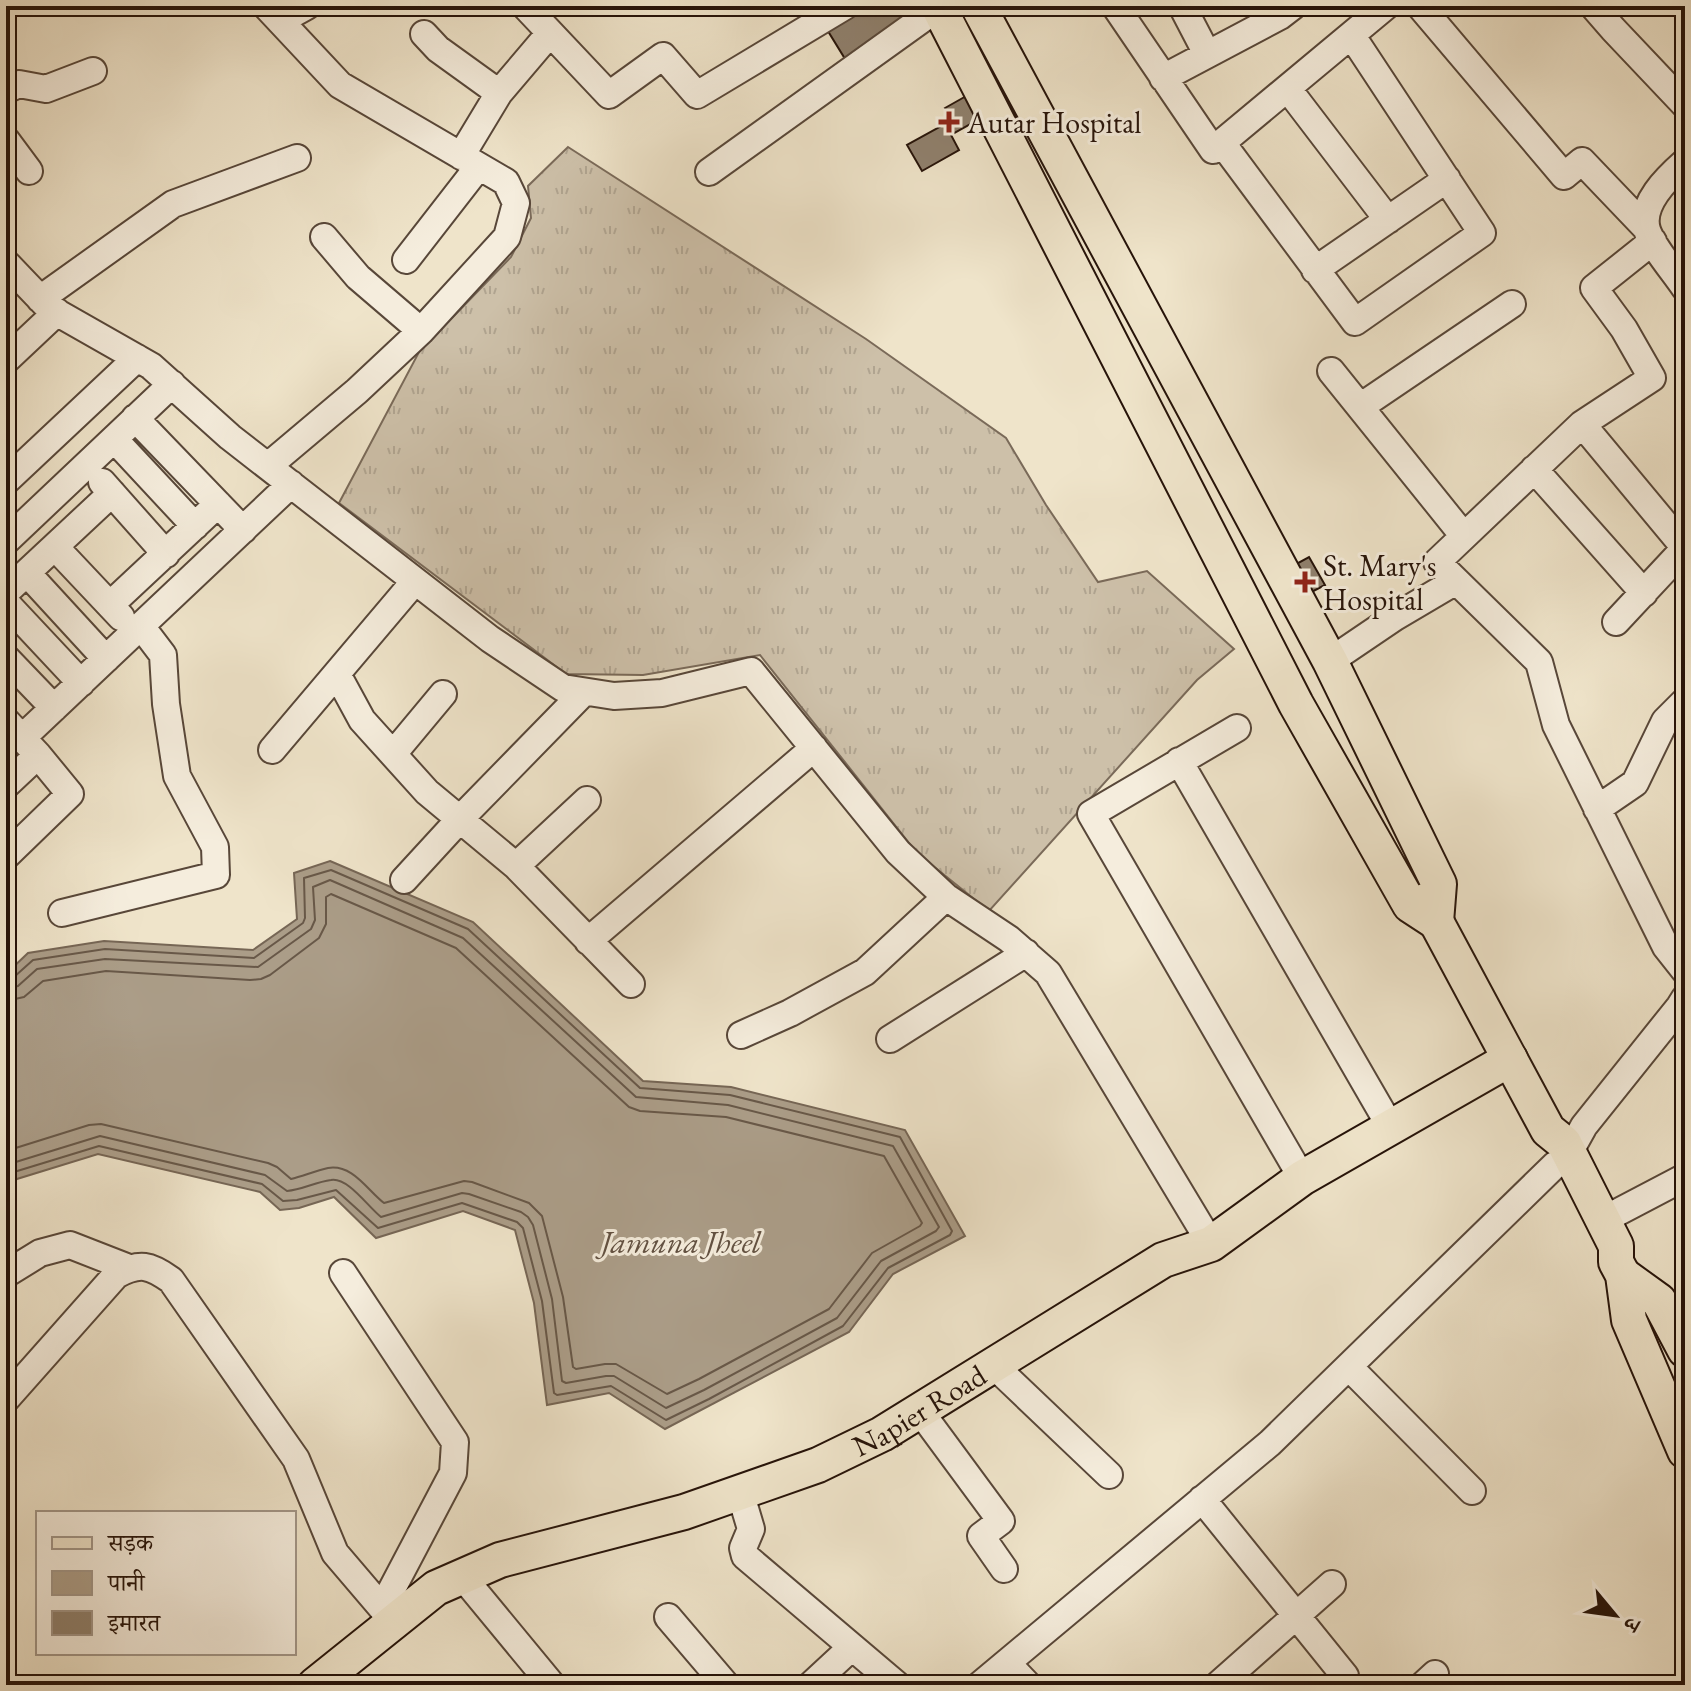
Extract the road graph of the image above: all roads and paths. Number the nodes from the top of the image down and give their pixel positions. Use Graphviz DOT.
graph roads {
  1 [pos="307,6"];
  2 [pos="525,6"];
  3 [pos="845,6"];
  4 [pos="943,6"];
  5 [pos="978,6"];
  6 [pos="1115,6"];
  7 [pos="1182,6"];
  8 [pos="1386,6"];
  9 [pos="1420,6"];
  10 [pos="1593,6"];
  11 [pos="1283,9"];
  12 [pos="273,13"];
  13 [pos="550,33"];
  14 [pos="424,34"];
  15 [pos="1352,36"];
  16 [pos="1207,54"];
  17 [pos="93,71"];
  18 [pos="1163,78"];
  19 [pos="1288,89"];
  20 [pos="6,90"];
  21 [pos="499,93"];
  22 [pos="1685,105"];
  23 [pos="6,140"];
  24 [pos="1222,143"];
  25 [pos="297,158"];
  26 [pos="470,161"];
  27 [pos="1685,162"];
  28 [pos="29,171"];
  29 [pos="709,172"];
  30 [pos="1447,179"];
  31 [pos="1388,220"];
  32 [pos="1650,234"];
  33 [pos="324,237"];
  34 [pos="406,260"];
  35 [pos="6,263"];
  36 [pos="1315,270"];
  37 [pos="1685,288"];
  38 [pos="1512,304"];
  39 [pos="49,306"];
  40 [pos="421,331"];
  41 [pos="137,358"];
  42 [pos="6,360"];
  43 [pos="1331,371"];
  44 [pos="172,384"];
  45 [pos="1360,407"];
  46 [pos="135,418"];
  47 [pos="1582,424"];
  48 [pos="114,439"];
  49 [pos="87,465"];
  50 [pos="268,466"];
  51 [pos="1534,469"];
  52 [pos="6,481"];
  53 [pos="291,484"];
  54 [pos="112,493"];
  55 [pos="218,504"];
  56 [pos="195,526"];
  57 [pos="243,530"];
  58 [pos="1463,535"];
  59 [pos="6,541"];
  60 [pos="55,547"];
  61 [pos="1685,548"];
  62 [pos="166,554"];
  63 [pos="27,573"];
  64 [pos="415,581"];
  65 [pos="1456,581"];
  66 [pos="6,592"];
  67 [pos="1644,593"];
  68 [pos="6,603"];
  69 [pos="110,605"];
  70 [pos="1616,622"];
  71 [pos="138,629"];
  72 [pos="6,658"];
  73 [pos="106,659"];
  74 [pos="1330,661"];
  75 [pos="337,674"];
  76 [pos="81,683"];
  77 [pos="584,692"];
  78 [pos="443,694"];
  79 [pos="1683,706"];
  80 [pos="54,708"];
  81 [pos="1237,728"];
  82 [pos="22,738"];
  83 [pos="814,748"];
  84 [pos="272,750"];
  85 [pos="393,754"];
  86 [pos="1179,761"];
  87 [pos="6,785"];
  88 [pos="587,800"];
  89 [pos="1597,809"];
  90 [pos="460,819"];
  91 [pos="6,856"];
  92 [pos="516,866"];
  93 [pos="404,880"];
  94 [pos="946,897"];
  95 [pos="62,913"];
  96 [pos="1436,922"];
  97 [pos="588,941"];
  98 [pos="1026,953"];
  99 [pos="1685,971"];
  100 [pos="631,984"];
  101 [pos="1685,998"];
  102 [pos="741,1035"];
  103 [pos="890,1039"];
  104 [pos="1502,1063"];
  105 [pos="1390,1126"];
  106 [pos="1557,1149"];
  107 [pos="1685,1177"];
  108 [pos="1302,1178"];
  109 [pos="1589,1205"];
  110 [pos="1211,1244"];
  111 [pos="129,1268"];
  112 [pos="1619,1269"];
  113 [pos="343,1273"];
  114 [pos="6,1274"];
  115 [pos="1681,1331"];
  116 [pos="1349,1367"];
  117 [pos="1004,1375"];
  118 [pos="1685,1397"];
  119 [pos="6,1399"];
  120 [pos="928,1422"];
  121 [pos="1685,1451"];
  122 [pos="1109,1475"];
  123 [pos="1472,1491"];
  124 [pos="1202,1499"];
  125 [pos="742,1500"];
  126 [pos="1004,1569"];
  127 [pos="468,1583"];
  128 [pos="1332,1584"];
  129 [pos="387,1614"];
  130 [pos="1297,1615"];
  131 [pos="668,1617"];
  132 [pos="852,1647"];
  133 [pos="1007,1663"];
  134 [pos="1346,1682"];
  135 [pos="315,1685"];
  136 [pos="338,1685"];
  137 [pos="552,1685"];
  138 [pos="726,1685"];
  139 [pos="811,1685"];
  140 [pos="897,1685"];
  141 [pos="980,1685"];
  142 [pos="1028,1685"];
  143 [pos="1218,1685"];
  1 -- 12 [label="street"];
  2 -- 13 [label="street"];
  3 -- 13 [label="street"];
  4 -- 29 [label="street"];
  4 -- 96 [label="main road"];
  4 -- 96 [label="main road"];
  5 -- 74 [label="main road"];
  6 -- 18 [label="street"];
  7 -- 16 [label="street"];
  8 -- 15 [label="street"];
  9 -- 32 [label="street"];
  10 -- 22 [label="street"];
  11 -- 16 [label="street"];
  12 -- 26 [label="street"];
  13 -- 21 [label="street"];
  14 -- 21 [label="street"];
  15 -- 19 [label="street"];
  15 -- 30 [label="street"];
  16 -- 18 [label="street"];
  17 -- 20 [label="street"];
  18 -- 24 [label="street"];
  19 -- 24 [label="street"];
  19 -- 31 [label="street"];
  21 -- 26 [label="street"];
  23 -- 28 [label="street"];
  24 -- 36 [label="street"];
  25 -- 39 [label="street"];
  26 -- 34 [label="street"];
  26 -- 40 [label="street"];
  27 -- 32 [label="street"];
  30 -- 31 [label="street"];
  30 -- 36 [label="street"];
  31 -- 36 [label="street"];
  32 -- 37 [label="street"];
  32 -- 47 [label="street"];
  33 -- 40 [label="street"];
  35 -- 39 [label="street"];
  38 -- 45 [label="street"];
  39 -- 41 [label="street"];
  39 -- 42 [label="street"];
  40 -- 50 [label="street"];
  41 -- 44 [label="street"];
  41 -- 52 [label="street"];
  43 -- 45 [label="street"];
  44 -- 46 [label="street"];
  44 -- 50 [label="street"];
  45 -- 58 [label="street"];
  46 -- 48 [label="street"];
  46 -- 55 [label="street"];
  47 -- 51 [label="street"];
  47 -- 61 [label="street"];
  48 -- 49 [label="street"];
  48 -- 56 [label="street"];
  49 -- 54 [label="street"];
  49 -- 59 [label="street"];
  50 -- 53 [label="street"];
  51 -- 58 [label="street"];
  51 -- 67 [label="street"];
  53 -- 57 [label="street"];
  53 -- 64 [label="street"];
  54 -- 60 [label="street"];
  54 -- 62 [label="street"];
  55 -- 56 [label="street"];
  55 -- 57 [label="street"];
  56 -- 62 [label="street"];
  57 -- 71 [label="street"];
  58 -- 65 [label="street"];
  60 -- 63 [label="street"];
  60 -- 69 [label="street"];
  61 -- 67 [label="street"];
  62 -- 69 [label="street"];
  63 -- 66 [label="street"];
  63 -- 73 [label="street"];
  64 -- 75 [label="street"];
  64 -- 77 [label="street"];
  65 -- 74 [label="street"];
  65 -- 89 [label="street"];
  67 -- 70 [label="street"];
  68 -- 76 [label="street"];
  69 -- 71 [label="street"];
  71 -- 73 [label="street"];
  71 -- 95 [label="street"];
  72 -- 80 [label="street"];
  73 -- 76 [label="street"];
  74 -- 96 [label="main road"];
  75 -- 84 [label="street"];
  75 -- 85 [label="street"];
  76 -- 80 [label="street"];
  77 -- 83 [label="street"];
  77 -- 90 [label="street"];
  78 -- 85 [label="street"];
  79 -- 89 [label="street"];
  80 -- 82 [label="street"];
  81 -- 86 [label="street"];
  82 -- 87 [label="street"];
  82 -- 91 [label="street"];
  83 -- 94 [label="street"];
  83 -- 97 [label="street"];
  85 -- 90 [label="street"];
  86 -- 105 [label="street"];
  86 -- 108 [label="street"];
  88 -- 92 [label="street"];
  89 -- 99 [label="street"];
  90 -- 92 [label="street"];
  90 -- 93 [label="street"];
  92 -- 97 [label="street"];
  94 -- 98 [label="street"];
  94 -- 102 [label="street"];
  96 -- 104 [label="main road"];
  97 -- 100 [label="street"];
  98 -- 103 [label="street"];
  98 -- 110 [label="street"];
  101 -- 106 [label="street"];
  104 -- 105 [label="main road, Napier Road"];
  104 -- 106 [label="main road"];
  105 -- 108 [label="main road, Napier Road"];
  106 -- 109 [label="main road"];
  106 -- 116 [label="street"];
  107 -- 109 [label="street"];
  108 -- 110 [label="main road, Napier Road"];
  109 -- 112 [label="main road"];
  110 -- 117 [label="main road"];
  110 -- 125 [label="main road, Napier Road"];
  111 -- 114 [label="street"];
  111 -- 119 [label="street"];
  111 -- 129 [label="street"];
  112 -- 115 [label="main road"];
  112 -- 118 [label="main road"];
  112 -- 121 [label="main road"];
  113 -- 129 [label="street"];
  116 -- 123 [label="street"];
  116 -- 124 [label="street"];
  117 -- 120 [label="main road"];
  117 -- 122 [label="street"];
  120 -- 125 [label="main road"];
  120 -- 126 [label="street"];
  124 -- 130 [label="street"];
  124 -- 133 [label="street"];
  125 -- 127 [label="main road, Napier Road"];
  125 -- 132 [label="street"];
  127 -- 129 [label="main road, Napier Road"];
  127 -- 136 [label="main road"];
  127 -- 137 [label="street"];
  128 -- 130 [label="street"];
  129 -- 135 [label="main road, Napier Road"];
  130 -- 134 [label="street"];
  130 -- 143 [label="street"];
  131 -- 138 [label="street"];
  132 -- 139 [label="street"];
  132 -- 140 [label="street"];
  133 -- 141 [label="street"];
  133 -- 142 [label="street"];
}
